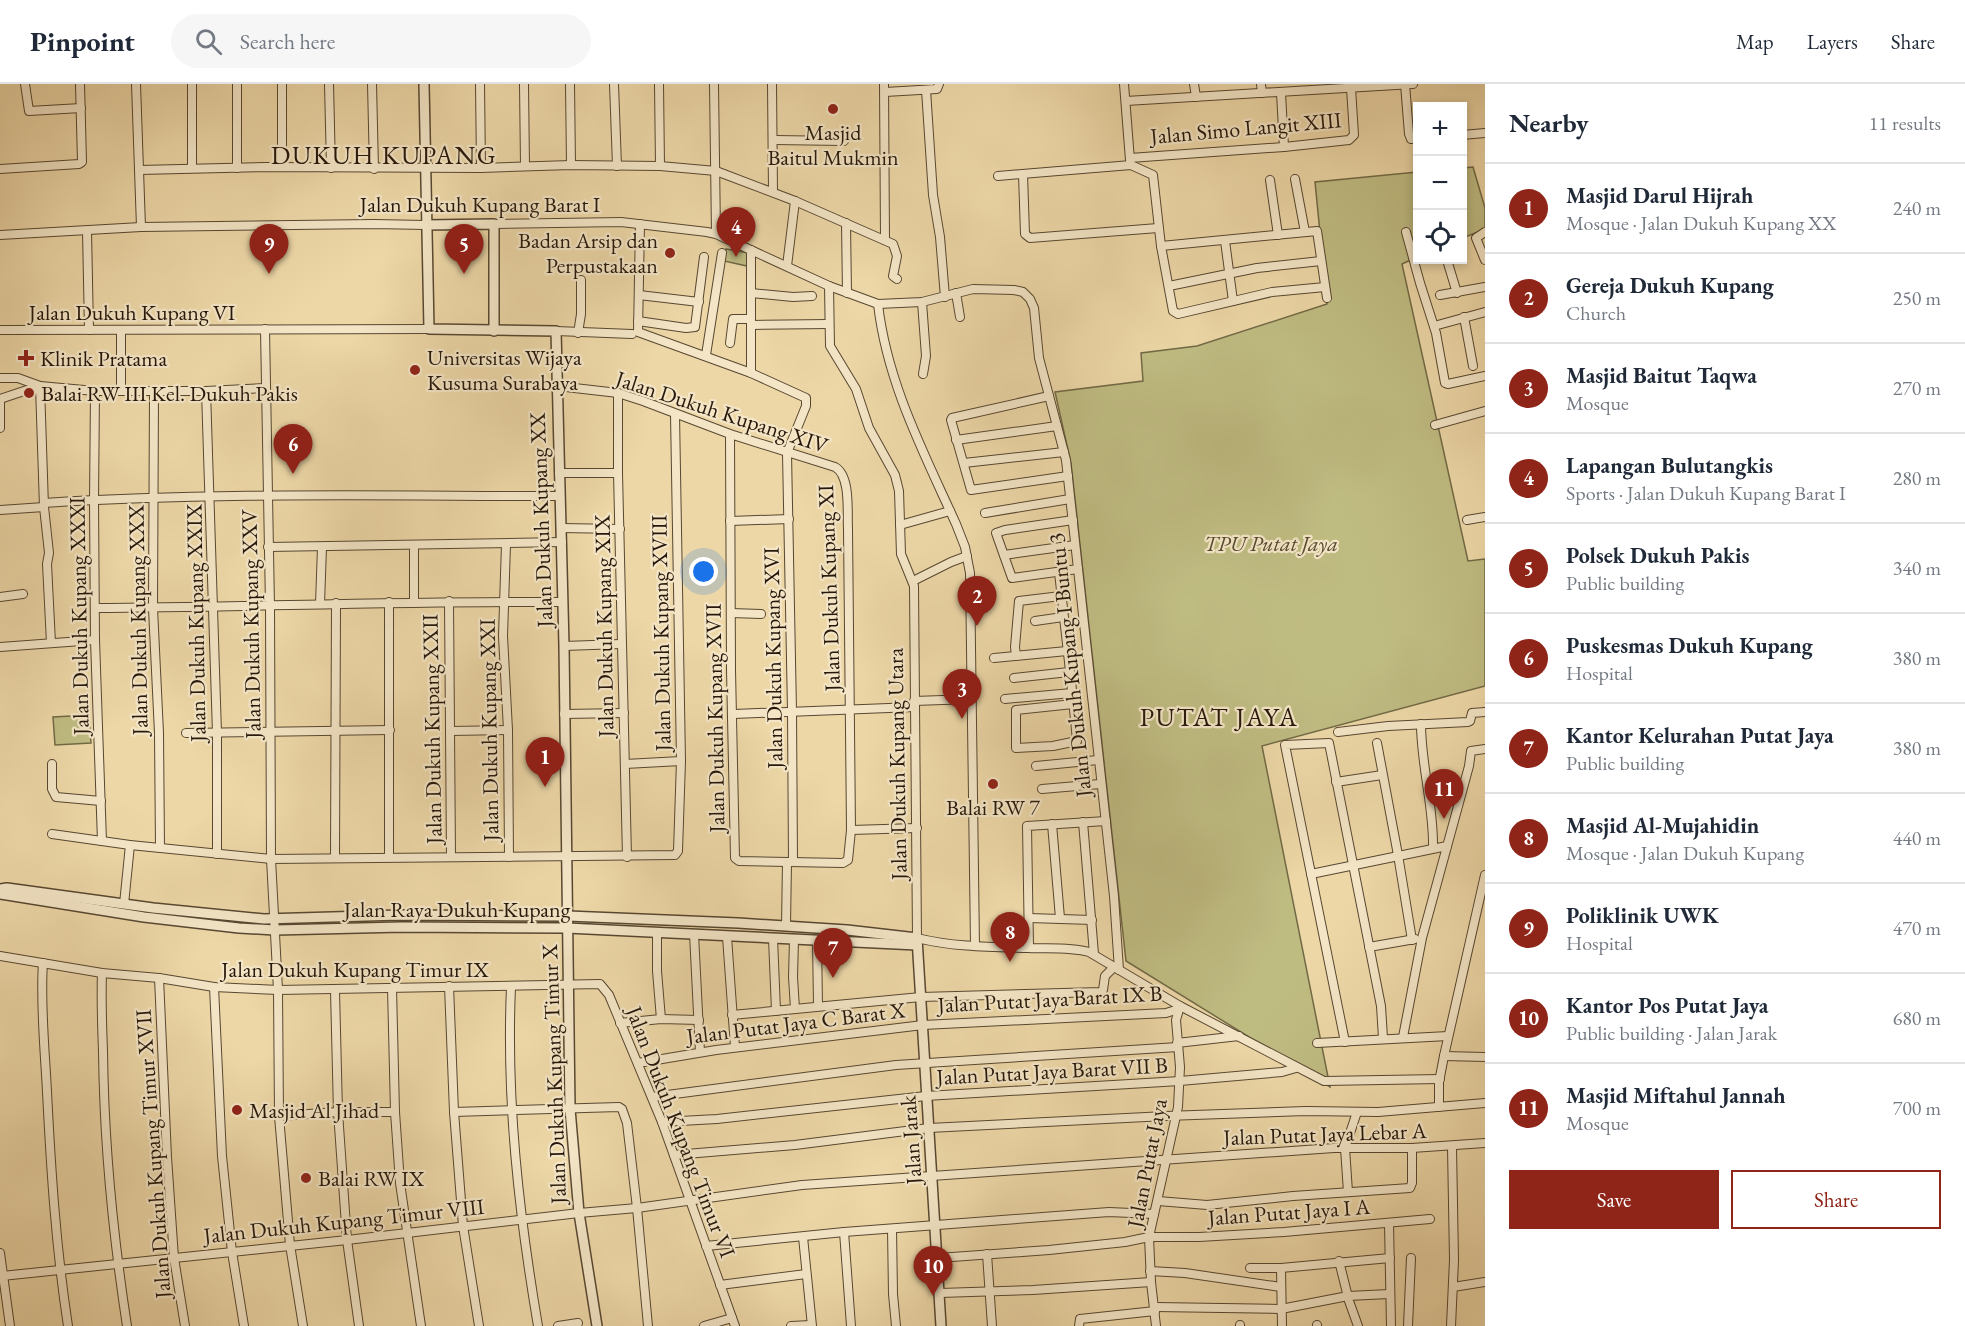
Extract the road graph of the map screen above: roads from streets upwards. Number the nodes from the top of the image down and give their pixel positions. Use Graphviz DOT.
graph roads {
  1 [pos="25,84"];
  2 [pos="80,84"];
  3 [pos="136,84"];
  4 [pos="192,84"];
  5 [pos="237,84"];
  6 [pos="282,84"];
  7 [pos="329,84"];
  8 [pos="372,84"];
  9 [pos="424,84"];
  10 [pos="480,84"];
  11 [pos="524,84"];
  12 [pos="570,84"];
  13 [pos="614,84"];
  14 [pos="659,84"];
  15 [pos="714,84"];
  16 [pos="772,84"];
  17 [pos="939,84"];
  18 [pos="1124,84"];
  19 [pos="1194,84"];
  20 [pos="1261,84"];
  21 [pos="1405,84"];
  22 [pos="1413,84"];
  23 [pos="1387,85"];
  24 [pos="1315,87"];
  25 [pos="885,88"];
  26 [pos="1351,88"];
  27 [pos="926,90"];
  28 [pos="1262,93"];
  29 [pos="1281,93"];
  30 [pos="1196,97"];
  31 [pos="1126,101"];
  32 [pos="81,108"];
  33 [pos="1485,133"];
  34 [pos="1467,135"];
  35 [pos="1413,139"];
  36 [pos="774,140"];
  37 [pos="844,141"];
  38 [pos="1284,147"];
  39 [pos="1150,156"];
  40 [pos="1130,161"];
  41 [pos="571,165"];
  42 [pos="525,166"];
  43 [pos="617,166"];
  44 [pos="660,166"];
  45 [pos="282,167"];
  46 [pos="424,167"];
  47 [pos="192,168"];
  48 [pos="237,168"];
  49 [pos="331,168"];
  50 [pos="374,168"];
  51 [pos="481,168"];
  52 [pos="0,169"];
  53 [pos="140,170"];
  54 [pos="716,171"];
  55 [pos="1023,174"];
  56 [pos="1152,175"];
  57 [pos="999,176"];
  58 [pos="1295,179"];
  59 [pos="1270,180"];
  60 [pos="773,192"];
  61 [pos="795,201"];
  62 [pos="846,223"];
  63 [pos="494,224"];
  64 [pos="640,224"];
  65 [pos="426,225"];
  66 [pos="141,227"];
  67 [pos="1158,228"];
  68 [pos="87,231"];
  69 [pos="1305,232"];
  70 [pos="1406,232"];
  71 [pos="1485,232"];
  72 [pos="716,234"];
  73 [pos="0,235"];
  74 [pos="1278,235"];
  75 [pos="885,239"];
  76 [pos="1225,241"];
  77 [pos="1161,246"];
  78 [pos="752,250"];
  79 [pos="722,253"];
  80 [pos="704,257"];
  81 [pos="1485,260"];
  82 [pos="1321,261"];
  83 [pos="1448,264"];
  84 [pos="787,266"];
  85 [pos="1229,274"];
  86 [pos="897,279"];
  87 [pos="580,280"];
  88 [pos="829,286"];
  89 [pos="1169,286"];
  90 [pos="1325,287"];
  91 [pos="1485,287"];
  92 [pos="751,293"];
  93 [pos="847,293"];
  94 [pos="956,293"];
  95 [pos="1457,293"];
  96 [pos="639,295"];
  97 [pos="812,296"];
  98 [pos="1440,296"];
  99 [pos="945,297"];
  100 [pos="1327,298"];
  101 [pos="1233,301"];
  102 [pos="699,302"];
  103 [pos="922,302"];
  104 [pos="878,304"];
  105 [pos="1485,312"];
  106 [pos="960,317"];
  107 [pos="1464,317"];
  108 [pos="638,321"];
  109 [pos="751,322"];
  110 [pos="829,324"];
  111 [pos="1434,326"];
  112 [pos="265,329"];
  113 [pos="429,329"];
  114 [pos="0,330"];
  115 [pos="89,330"];
  116 [pos="121,331"];
  117 [pos="494,331"];
  118 [pos="556,331"];
  119 [pos="578,333"];
  120 [pos="635,333"];
  121 [pos="730,343"];
  122 [pos="706,355"];
  123 [pos="1473,366"];
  124 [pos="751,373"];
  125 [pos="923,374"];
  126 [pos="1485,376"];
  127 [pos="0,378"];
  128 [pos="557,386"];
  129 [pos="40,388"];
  130 [pos="266,388"];
  131 [pos="95,391"];
  132 [pos="121,391"];
  133 [pos="206,391"];
  134 [pos="154,392"];
  135 [pos="618,393"];
  136 [pos="1049,396"];
  137 [pos="0,399"];
  138 [pos="1485,411"];
  139 [pos="675,414"];
  140 [pos="1435,425"];
  141 [pos="1057,426"];
  142 [pos="0,428"];
  143 [pos="730,434"];
  144 [pos="956,440"];
  145 [pos="1064,452"];
  146 [pos="787,453"];
  147 [pos="964,463"];
  148 [pos="839,469"];
  149 [pos="559,473"];
  150 [pos="618,473"];
  151 [pos="1068,476"];
  152 [pos="560,496"];
  153 [pos="210,497"];
  154 [pos="268,497"];
  155 [pos="154,499"];
  156 [pos="1070,499"];
  157 [pos="94,500"];
  158 [pos="44,505"];
  159 [pos="0,510"];
  160 [pos="950,511"];
  161 [pos="985,513"];
  162 [pos="1485,517"];
  163 [pos="789,519"];
  164 [pos="1073,520"];
  165 [pos="1467,520"];
  166 [pos="730,521"];
  167 [pos="900,525"];
  168 [pos="561,528"];
  169 [pos="620,529"];
  170 [pos="562,542"];
  171 [pos="506,544"];
  172 [pos="1076,545"];
  173 [pos="414,546"];
  174 [pos="268,547"];
  175 [pos="322,547"];
  176 [pos="1004,555"];
  177 [pos="967,556"];
  178 [pos="1078,569"];
  179 [pos="1059,572"];
  180 [pos="912,580"];
  181 [pos="23,594"];
  182 [pos="1061,596"];
  183 [pos="0,597"];
  184 [pos="449,601"];
  185 [pos="506,601"];
  186 [pos="388,602"];
  187 [pos="414,602"];
  188 [pos="562,602"];
  189 [pos="321,603"];
  190 [pos="336,603"];
  191 [pos="270,606"];
  192 [pos="212,607"];
  193 [pos="95,608"];
  194 [pos="153,608"];
  195 [pos="731,613"];
  196 [pos="761,614"];
  197 [pos="1063,617"];
  198 [pos="1035,621"];
  199 [pos="95,640"];
  200 [pos="51,643"];
  201 [pos="621,644"];
  202 [pos="564,646"];
  203 [pos="0,648"];
  204 [pos="1067,651"];
  205 [pos="1016,656"];
  206 [pos="994,658"];
  207 [pos="1069,672"];
  208 [pos="1014,678"];
  209 [pos="1072,693"];
  210 [pos="972,699"];
  211 [pos="1005,699"];
  212 [pos="914,704"];
  213 [pos="1073,704"];
  214 [pos="850,708"];
  215 [pos="792,711"];
  216 [pos="1485,712"];
  217 [pos="624,713"];
  218 [pos="564,714"];
  219 [pos="734,714"];
  220 [pos="1421,724"];
  221 [pos="334,730"];
  222 [pos="390,730"];
  223 [pos="508,730"];
  224 [pos="270,731"];
  225 [pos="451,731"];
  226 [pos="1338,732"];
  227 [pos="217,733"];
  228 [pos="186,734"];
  229 [pos="1377,743"];
  230 [pos="1485,749"];
  231 [pos="1098,760"];
  232 [pos="681,761"];
  233 [pos="52,764"];
  234 [pos="625,764"];
  235 [pos="1036,766"];
  236 [pos="1382,775"];
  237 [pos="1336,782"];
  238 [pos="1100,784"];
  239 [pos="1042,789"];
  240 [pos="101,801"];
  241 [pos="1106,821"];
  242 [pos="1083,822"];
  243 [pos="1052,824"];
  244 [pos="916,828"];
  245 [pos="851,830"];
  246 [pos="52,834"];
  247 [pos="102,841"];
  248 [pos="130,845"];
  249 [pos="1447,846"];
  250 [pos="160,848"];
  251 [pos="1432,848"];
  252 [pos="217,854"];
  253 [pos="1398,855"];
  254 [pos="389,857"];
  255 [pos="451,857"];
  256 [pos="509,857"];
  257 [pos="566,857"];
  258 [pos="627,857"];
  259 [pos="335,858"];
  260 [pos="271,859"];
  261 [pos="790,862"];
  262 [pos="1353,866"];
  263 [pos="1311,874"];
  264 [pos="1485,875"];
  265 [pos="0,889"];
  266 [pos="0,894"];
  267 [pos="124,904"];
  268 [pos="568,916"];
  269 [pos="1029,918"];
  270 [pos="1060,918"];
  271 [pos="275,919"];
  272 [pos="1092,920"];
  273 [pos="786,926"];
  274 [pos="567,928"];
  275 [pos="275,930"];
  276 [pos="847,930"];
  277 [pos="657,933"];
  278 [pos="694,934"];
  279 [pos="727,936"];
  280 [pos="773,938"];
  281 [pos="1422,938"];
  282 [pos="794,939"];
  283 [pos="817,940"];
  284 [pos="1412,940"];
  285 [pos="847,942"];
  286 [pos="917,945"];
  287 [pos="975,946"];
  288 [pos="1369,947"];
  289 [pos="1029,948"];
  290 [pos="1094,954"];
  291 [pos="0,956"];
  292 [pos="43,963"];
  293 [pos="1116,969"];
  294 [pos="102,973"];
  295 [pos="159,978"];
  296 [pos="568,985"];
  297 [pos="449,986"];
  298 [pos="214,987"];
  299 [pos="511,987"];
  300 [pos="392,988"];
  301 [pos="278,990"];
  302 [pos="335,991"];
  303 [pos="921,997"];
  304 [pos="818,1006"];
  305 [pos="1179,1008"];
  306 [pos="795,1009"];
  307 [pos="776,1011"];
  308 [pos="732,1014"];
  309 [pos="661,1019"];
  310 [pos="699,1020"];
  311 [pos="620,1023"];
  312 [pos="923,1025"];
  313 [pos="1239,1036"];
  314 [pos="1448,1036"];
  315 [pos="1403,1037"];
  316 [pos="1383,1038"];
  317 [pos="1317,1042"];
  318 [pos="1346,1042"];
  319 [pos="1178,1045"];
  320 [pos="735,1047"];
  321 [pos="700,1052"];
  322 [pos="1444,1056"];
  323 [pos="1485,1057"];
  324 [pos="638,1063"];
  325 [pos="925,1063"];
  326 [pos="1296,1068"];
  327 [pos="1440,1079"];
  328 [pos="1180,1081"];
  329 [pos="926,1096"];
  330 [pos="652,1097"];
  331 [pos="1485,1102"];
  332 [pos="1439,1107"];
  333 [pos="511,1109"];
  334 [pos="570,1109"];
  335 [pos="338,1112"];
  336 [pos="395,1112"];
  337 [pos="454,1112"];
  338 [pos="1357,1112"];
  339 [pos="279,1116"];
  340 [pos="1177,1116"];
  341 [pos="662,1122"];
  342 [pos="929,1128"];
  343 [pos="1485,1143"];
  344 [pos="1452,1147"];
  345 [pos="1345,1148"];
  346 [pos="1412,1148"];
  347 [pos="674,1155"];
  348 [pos="1166,1160"];
  349 [pos="933,1176"];
  350 [pos="1348,1192"];
  351 [pos="1158,1201"];
  352 [pos="690,1202"];
  353 [pos="637,1208"];
  354 [pos="579,1213"];
  355 [pos="1154,1214"];
  356 [pos="1430,1219"];
  357 [pos="521,1220"];
  358 [pos="1389,1223"];
  359 [pos="936,1225"];
  360 [pos="463,1226"];
  361 [pos="892,1229"];
  362 [pos="844,1232"];
  363 [pos="406,1233"];
  364 [pos="803,1237"];
  365 [pos="1149,1237"];
  366 [pos="346,1240"];
  367 [pos="290,1245"];
  368 [pos="706,1246"];
  369 [pos="232,1252"];
  370 [pos="0,1253"];
  371 [pos="987,1254"];
  372 [pos="174,1258"];
  373 [pos="938,1258"];
  374 [pos="1390,1258"];
  375 [pos="1412,1258"];
  376 [pos="1339,1262"];
  377 [pos="117,1264"];
  378 [pos="1250,1268"];
  379 [pos="1281,1268"];
  380 [pos="59,1271"];
  381 [pos="1150,1271"];
  382 [pos="806,1274"];
  383 [pos="2,1276"];
  384 [pos="1151,1282"];
  385 [pos="1485,1282"];
  386 [pos="720,1285"];
  387 [pos="1281,1287"];
  388 [pos="1453,1287"];
  389 [pos="989,1292"];
  390 [pos="940,1293"];
  391 [pos="1389,1294"];
  392 [pos="1348,1296"];
  393 [pos="1155,1309"];
  394 [pos="1281,1309"];
  395 [pos="734,1322"];
  396 [pos="578,1323"];
  397 [pos="812,1325"];
  398 [pos="10,1326"];
  399 [pos="68,1326"];
  400 [pos="126,1326"];
  401 [pos="185,1326"];
  402 [pos="244,1326"];
  403 [pos="303,1326"];
  404 [pos="359,1326"];
  405 [pos="421,1326"];
  406 [pos="479,1326"];
  407 [pos="538,1326"];
  408 [pos="558,1326"];
  409 [pos="597,1326"];
  410 [pos="648,1326"];
  411 [pos="704,1326"];
  412 [pos="791,1326"];
  413 [pos="851,1326"];
  414 [pos="896,1326"];
  415 [pos="941,1326"];
  416 [pos="992,1326"];
  417 [pos="1079,1326"];
  418 [pos="1156,1326"];
  419 [pos="1282,1326"];
  420 [pos="1358,1326"];
  421 [pos="1391,1326"];
  422 [pos="1408,1326"];
  423 [pos="1451,1326"];
  1 -- 32 [label="street"];
  2 -- 32 [label="street"];
  3 -- 53 [label="street"];
  4 -- 47 [label="street"];
  5 -- 48 [label="street"];
  6 -- 45 [label="street"];
  7 -- 49 [label="street"];
  8 -- 50 [label="street"];
  9 -- 46 [label="street"];
  10 -- 51 [label="street"];
  11 -- 42 [label="street"];
  12 -- 41 [label="street"];
  13 -- 43 [label="street"];
  14 -- 44 [label="street"];
  15 -- 54 [label="street"];
  16 -- 36 [label="street"];
  17 -- 27 [label="street"];
  18 -- 31 [label="street"];
  19 -- 30 [label="street"];
  20 -- 28 [label="street"];
  21 -- 22 [label="street"];
  21 -- 23 [label="street"];
  21 -- 35 [label="street"];
  23 -- 26 [label="street"];
  24 -- 26 [label="street"];
  24 -- 29 [label="street"];
  25 -- 27 [label="street"];
  25 -- 75 [label="street"];
  26 -- 38 [label="street, Jalan Simo Langit XIII"];
  27 -- 99 [label="street"];
  28 -- 29 [label="street"];
  28 -- 30 [label="street"];
  29 -- 38 [label="street"];
  30 -- 31 [label="street"];
  31 -- 40 [label="street"];
  32 -- 52 [label="street"];
  33 -- 34 [label="street"];
  36 -- 37 [label="street"];
  36 -- 60 [label="street"];
  38 -- 39 [label="street, Jalan Simo Langit XIII"];
  39 -- 40 [label="street, Jalan Simo Langit XIII"];
  39 -- 56 [label="street"];
  40 -- 55 [label="street, Jalan Simo Langit XIII"];
  40 -- 56 [label="street"];
  41 -- 42 [label="street"];
  41 -- 43 [label="street"];
  42 -- 51 [label="street"];
  43 -- 44 [label="street"];
  44 -- 54 [label="street"];
  45 -- 48 [label="street"];
  45 -- 49 [label="street"];
  46 -- 50 [label="street"];
  46 -- 51 [label="street"];
  46 -- 65 [label="street"];
  47 -- 48 [label="street"];
  47 -- 53 [label="street"];
  49 -- 50 [label="street"];
  53 -- 66 [label="street"];
  54 -- 60 [label="street"];
  54 -- 72 [label="street"];
  55 -- 57 [label="street, Jalan Simo Langit XIII"];
  55 -- 67 [label="street"];
  56 -- 67 [label="street"];
  58 -- 69 [label="street"];
  59 -- 74 [label="street"];
  60 -- 61 [label="street"];
  61 -- 62 [label="street"];
  61 -- 84 [label="street"];
  62 -- 75 [label="street"];
  62 -- 93 [label="street"];
  63 -- 64 [label="street, Jalan Dukuh Kupang Barat I"];
  63 -- 65 [label="street, Jalan Dukuh Kupang Barat I"];
  63 -- 117 [label="street"];
  64 -- 72 [label="street, Jalan Dukuh Kupang Barat I"];
  64 -- 96 [label="street"];
  65 -- 66 [label="street, Jalan Dukuh Kupang Barat I"];
  65 -- 113 [label="street"];
  66 -- 68 [label="street, Jalan Dukuh Kupang Barat I"];
  67 -- 77 [label="street"];
  68 -- 73 [label="street, Jalan Dukuh Kupang Barat I"];
  68 -- 115 [label="street"];
  69 -- 74 [label="street"];
  69 -- 82 [label="street"];
  70 -- 111 [label="street"];
  71 -- 81 [label="street"];
  72 -- 78 [label="street, Jalan Dukuh Kupang Barat I"];
  74 -- 76 [label="street"];
  75 -- 86 [label="street"];
  76 -- 77 [label="street"];
  76 -- 85 [label="street"];
  77 -- 89 [label="street"];
  78 -- 84 [label="street, Jalan Dukuh Kupang Barat I"];
  78 -- 92 [label="street"];
  79 -- 122 [label="street"];
  80 -- 102 [label="street"];
  82 -- 85 [label="street"];
  82 -- 90 [label="street"];
  83 -- 95 [label="street"];
  84 -- 88 [label="street, Jalan Dukuh Kupang Barat I"];
  85 -- 89 [label="street"];
  85 -- 101 [label="street"];
  87 -- 119 [label="street"];
  88 -- 93 [label="street, Jalan Dukuh Kupang Barat I"];
  88 -- 110 [label="street, Jalan Dukuh Kupang Utara"];
  89 -- 101 [label="street"];
  90 -- 100 [label="street"];
  90 -- 101 [label="street"];
  91 -- 95 [label="street"];
  92 -- 97 [label="street"];
  92 -- 109 [label="street"];
  93 -- 104 [label="street, Jalan Dukuh Kupang Barat I"];
  94 -- 99 [label="street, Jalan Dukuh Kupang Barat I"];
  94 -- 106 [label="street"];
  94 -- 136 [label="street, Jalan Dukuh Kupang I Buntu 3"];
  95 -- 98 [label="street"];
  96 -- 102 [label="street"];
  96 -- 108 [label="street"];
  99 -- 103 [label="street, Jalan Dukuh Kupang Barat I"];
  102 -- 108 [label="street"];
  103 -- 104 [label="street, Jalan Dukuh Kupang Barat I"];
  103 -- 125 [label="street"];
  104 -- 160 [label="street"];
  105 -- 107 [label="street"];
  107 -- 111 [label="street"];
  107 -- 123 [label="street"];
  108 -- 120 [label="street"];
  109 -- 110 [label="street"];
  109 -- 121 [label="street"];
  109 -- 124 [label="street"];
  110 -- 167 [label="street, Jalan Dukuh Kupang Utara"];
  111 -- 126 [label="street"];
  112 -- 113 [label="street"];
  112 -- 116 [label="street, Jalan Dukuh Kupang VI"];
  112 -- 130 [label="street, Jalan Dukuh Kupang XXV"];
  113 -- 117 [label="street"];
  114 -- 115 [label="street, Jalan Dukuh Kupang VI"];
  115 -- 116 [label="street, Jalan Dukuh Kupang VI"];
  116 -- 132 [label="street"];
  117 -- 118 [label="street"];
  118 -- 119 [label="street"];
  118 -- 128 [label="street, Jalan Dukuh Kupang XX"];
  119 -- 120 [label="street"];
  120 -- 122 [label="street"];
  122 -- 124 [label="street"];
  124 -- 146 [label="street"];
  127 -- 129 [label="street"];
  128 -- 135 [label="street, Jalan Dukuh Kupang XIV"];
  128 -- 149 [label="street, Jalan Dukuh Kupang XX"];
  129 -- 131 [label="street"];
  129 -- 137 [label="street"];
  129 -- 158 [label="street"];
  130 -- 133 [label="street"];
  130 -- 154 [label="street, Jalan Dukuh Kupang XXV"];
  131 -- 132 [label="street"];
  131 -- 157 [label="street, Jalan Dukuh Kupang XXXI"];
  132 -- 134 [label="street"];
  133 -- 134 [label="street"];
  133 -- 153 [label="street, Jalan Dukuh Kupang XXIX"];
  134 -- 155 [label="street, Jalan Dukuh Kupang XXX"];
  135 -- 139 [label="street, Jalan Dukuh Kupang XIV"];
  135 -- 150 [label="street, Jalan Dukuh Kupang XIX"];
  136 -- 141 [label="street, Jalan Dukuh Kupang I Buntu 3"];
  136 -- 144 [label="street"];
  137 -- 142 [label="street"];
  138 -- 140 [label="street"];
  139 -- 143 [label="street, Jalan Dukuh Kupang XIV"];
  139 -- 232 [label="street, Jalan Dukuh Kupang XVIII"];
  141 -- 144 [label="street"];
  141 -- 145 [label="street, Jalan Dukuh Kupang I Buntu 3"];
  143 -- 146 [label="street, Jalan Dukuh Kupang XIV"];
  143 -- 166 [label="street, Jalan Dukuh Kupang XVII"];
  144 -- 147 [label="street"];
  145 -- 147 [label="street"];
  145 -- 151 [label="street, Jalan Dukuh Kupang I Buntu 3"];
  146 -- 148 [label="street, Jalan Dukuh Kupang XIV"];
  146 -- 163 [label="street, Jalan Dukuh Kupang XVI"];
  147 -- 151 [label="street"];
  148 -- 214 [label="street, Jalan Dukuh Kupang XI"];
  149 -- 150 [label="street"];
  149 -- 152 [label="street, Jalan Dukuh Kupang XX"];
  150 -- 169 [label="street, Jalan Dukuh Kupang XIX"];
  151 -- 156 [label="street, Jalan Dukuh Kupang I Buntu 3"];
  152 -- 154 [label="street"];
  152 -- 168 [label="street, Jalan Dukuh Kupang XX"];
  153 -- 154 [label="street"];
  153 -- 155 [label="street"];
  153 -- 192 [label="street, Jalan Dukuh Kupang XXIX"];
  154 -- 174 [label="street, Jalan Dukuh Kupang XXV"];
  155 -- 157 [label="street"];
  155 -- 194 [label="street, Jalan Dukuh Kupang XXX"];
  156 -- 161 [label="street"];
  156 -- 164 [label="street, Jalan Dukuh Kupang I Buntu 3"];
  157 -- 158 [label="street"];
  157 -- 193 [label="street, Jalan Dukuh Kupang XXXI"];
  158 -- 159 [label="street"];
  158 -- 200 [label="street"];
  160 -- 167 [label="street"];
  160 -- 177 [label="street"];
  162 -- 165 [label="street"];
  163 -- 166 [label="street"];
  163 -- 215 [label="street, Jalan Dukuh Kupang XVI"];
  164 -- 172 [label="street, Jalan Dukuh Kupang I Buntu 3"];
  164 -- 176 [label="street"];
  166 -- 195 [label="street, Jalan Dukuh Kupang XVII"];
  167 -- 180 [label="street, Jalan Dukuh Kupang Utara"];
  168 -- 169 [label="street"];
  168 -- 170 [label="street, Jalan Dukuh Kupang XX"];
  169 -- 201 [label="street, Jalan Dukuh Kupang XIX"];
  170 -- 171 [label="street"];
  170 -- 188 [label="street, Jalan Dukuh Kupang XX"];
  171 -- 173 [label="street"];
  171 -- 185 [label="street, Jalan Dukuh Kupang XXI"];
  172 -- 176 [label="street"];
  172 -- 178 [label="street, Jalan Dukuh Kupang I Buntu 3"];
  173 -- 175 [label="street"];
  173 -- 187 [label="street"];
  174 -- 175 [label="street"];
  174 -- 191 [label="street, Jalan Dukuh Kupang XXV"];
  175 -- 189 [label="street"];
  176 -- 179 [label="street"];
  177 -- 180 [label="street"];
  177 -- 210 [label="street"];
  178 -- 179 [label="street"];
  178 -- 231 [label="street, Jalan Dukuh Kupang I Buntu 3"];
  179 -- 182 [label="street"];
  180 -- 212 [label="street, Jalan Dukuh Kupang Utara"];
  181 -- 183 [label="street"];
  182 -- 197 [label="street"];
  182 -- 205 [label="street"];
  184 -- 185 [label="street"];
  184 -- 187 [label="street"];
  184 -- 225 [label="street, Jalan Dukuh Kupang XXII"];
  185 -- 188 [label="street"];
  185 -- 223 [label="street, Jalan Dukuh Kupang XXI"];
  186 -- 187 [label="street"];
  186 -- 190 [label="street"];
  186 -- 222 [label="street"];
  188 -- 202 [label="street, Jalan Dukuh Kupang XX"];
  189 -- 190 [label="street"];
  189 -- 191 [label="street"];
  190 -- 221 [label="street"];
  191 -- 192 [label="street"];
  191 -- 224 [label="street, Jalan Dukuh Kupang XXV"];
  192 -- 194 [label="street"];
  192 -- 227 [label="street, Jalan Dukuh Kupang XXIX"];
  193 -- 194 [label="street"];
  193 -- 199 [label="street, Jalan Dukuh Kupang XXXI"];
  194 -- 250 [label="street, Jalan Dukuh Kupang XXX"];
  195 -- 196 [label="street"];
  195 -- 219 [label="street, Jalan Dukuh Kupang XVII"];
  197 -- 198 [label="street"];
  197 -- 204 [label="street"];
  199 -- 200 [label="street"];
  199 -- 240 [label="street, Jalan Dukuh Kupang XXXI"];
  200 -- 203 [label="street"];
  201 -- 202 [label="street"];
  201 -- 217 [label="street, Jalan Dukuh Kupang XIX"];
  202 -- 218 [label="street, Jalan Dukuh Kupang XX"];
  204 -- 205 [label="street"];
  204 -- 207 [label="street"];
  205 -- 206 [label="street"];
  207 -- 208 [label="street"];
  207 -- 209 [label="street"];
  209 -- 211 [label="street"];
  209 -- 213 [label="street"];
  210 -- 212 [label="street"];
  210 -- 287 [label="street"];
  212 -- 214 [label="street"];
  212 -- 244 [label="street, Jalan Dukuh Kupang Utara"];
  213 -- 213 [label="street"];
  214 -- 215 [label="street"];
  214 -- 245 [label="street, Jalan Dukuh Kupang XI"];
  215 -- 219 [label="street"];
  215 -- 261 [label="street, Jalan Dukuh Kupang XVI"];
  216 -- 220 [label="street"];
  217 -- 218 [label="street"];
  217 -- 234 [label="street, Jalan Dukuh Kupang XIX"];
  218 -- 257 [label="street, Jalan Dukuh Kupang XX"];
  219 -- 261 [label="street, Jalan Dukuh Kupang XVII"];
  220 -- 226 [label="street"];
  220 -- 251 [label="street"];
  221 -- 222 [label="street"];
  221 -- 224 [label="street"];
  221 -- 259 [label="street"];
  222 -- 254 [label="street"];
  223 -- 225 [label="street"];
  223 -- 256 [label="street, Jalan Dukuh Kupang XXI"];
  224 -- 227 [label="street"];
  224 -- 260 [label="street, Jalan Dukuh Kupang XXV"];
  225 -- 255 [label="street, Jalan Dukuh Kupang XXII"];
  227 -- 228 [label="street"];
  227 -- 252 [label="street, Jalan Dukuh Kupang XXIX"];
  229 -- 236 [label="street"];
  230 -- 249 [label="street"];
  231 -- 235 [label="street"];
  231 -- 238 [label="street, Jalan Dukuh Kupang I Buntu 3"];
  232 -- 234 [label="street"];
  232 -- 258 [label="street, Jalan Dukuh Kupang XVIII"];
  233 -- 240 [label="street"];
  234 -- 258 [label="street, Jalan Dukuh Kupang XIX"];
  236 -- 237 [label="street"];
  236 -- 253 [label="street"];
  237 -- 262 [label="street"];
  237 -- 263 [label="street"];
  238 -- 239 [label="street"];
  238 -- 241 [label="street, Jalan Dukuh Kupang I Buntu 3"];
  240 -- 247 [label="street, Jalan Dukuh Kupang XXXI"];
  241 -- 242 [label="street"];
  241 -- 293 [label="street, Jalan Dukuh Kupang I Buntu 3"];
  242 -- 243 [label="street"];
  242 -- 272 [label="street"];
  243 -- 269 [label="street"];
  243 -- 270 [label="street"];
  244 -- 245 [label="street"];
  244 -- 286 [label="street, Jalan Dukuh Kupang Utara"];
  245 -- 261 [label="street, Jalan Dukuh Kupang XI"];
  246 -- 247 [label="street"];
  247 -- 248 [label="street"];
  248 -- 250 [label="street"];
  248 -- 267 [label="street"];
  249 -- 251 [label="street"];
  249 -- 281 [label="street"];
  250 -- 252 [label="street"];
  251 -- 253 [label="street"];
  252 -- 260 [label="street"];
  253 -- 262 [label="street"];
  253 -- 284 [label="street"];
  254 -- 255 [label="street"];
  254 -- 259 [label="street"];
  255 -- 256 [label="street"];
  256 -- 257 [label="street"];
  257 -- 258 [label="street"];
  257 -- 268 [label="street, Jalan Dukuh Kupang XX"];
  259 -- 260 [label="street"];
  260 -- 271 [label="street, Jalan Dukuh Kupang XXV"];
  261 -- 273 [label="street, Jalan Dukuh Kupang XVI"];
  262 -- 263 [label="street"];
  262 -- 288 [label="street"];
  263 -- 318 [label="street"];
  264 -- 314 [label="street"];
  265 -- 267 [label="street, Jalan Raya Dukuh Kupang"];
  266 -- 275 [label="street, Jalan Raya Dukuh Kupang"];
  267 -- 271 [label="street, Jalan Raya Dukuh Kupang"];
  268 -- 271 [label="street, Jalan Raya Dukuh Kupang"];
  268 -- 273 [label="street, Jalan Raya Dukuh Kupang"];
  268 -- 274 [label="street, Jalan Dukuh Kupang XX"];
  269 -- 270 [label="street"];
  269 -- 289 [label="street"];
  270 -- 272 [label="street"];
  271 -- 275 [label="street, Jalan Dukuh Kupang XXV"];
  272 -- 290 [label="street"];
  273 -- 276 [label="street, Jalan Raya Dukuh Kupang"];
  274 -- 275 [label="street, Jalan Raya Dukuh Kupang"];
  274 -- 277 [label="street, Jalan Raya Dukuh Kupang"];
  274 -- 296 [label="street, Jalan Dukuh Kupang Timur X"];
  275 -- 301 [label="street, Jalan Dukuh Kupang XXV"];
  276 -- 285 [label="street"];
  276 -- 286 [label="street, Jalan Raya Dukuh Kupang"];
  277 -- 278 [label="street, Jalan Raya Dukuh Kupang"];
  277 -- 309 [label="street"];
  278 -- 279 [label="street, Jalan Raya Dukuh Kupang"];
  278 -- 310 [label="street"];
  279 -- 280 [label="street, Jalan Raya Dukuh Kupang"];
  279 -- 308 [label="street"];
  280 -- 282 [label="street, Jalan Raya Dukuh Kupang"];
  280 -- 307 [label="street"];
  281 -- 284 [label="street"];
  281 -- 315 [label="street"];
  282 -- 283 [label="street, Jalan Raya Dukuh Kupang"];
  282 -- 306 [label="street"];
  283 -- 285 [label="street, Jalan Raya Dukuh Kupang"];
  283 -- 304 [label="street"];
  284 -- 288 [label="street"];
  285 -- 286 [label="street, Jalan Raya Dukuh Kupang"];
  286 -- 287 [label="street"];
  286 -- 303 [label="street, Jalan Jarak"];
  287 -- 289 [label="street"];
  288 -- 316 [label="street"];
  289 -- 290 [label="street"];
  290 -- 293 [label="street"];
  291 -- 292 [label="street, Jalan Dukuh Kupang Timur IX"];
  292 -- 294 [label="street, Jalan Dukuh Kupang Timur IX"];
  292 -- 380 [label="street"];
  293 -- 303 [label="street"];
  293 -- 305 [label="street"];
  294 -- 295 [label="street, Jalan Dukuh Kupang Timur IX"];
  294 -- 377 [label="street"];
  295 -- 298 [label="street, Jalan Dukuh Kupang Timur IX"];
  295 -- 372 [label="street, Jalan Dukuh Kupang Timur XVII"];
  296 -- 299 [label="street, Jalan Dukuh Kupang Timur IX"];
  296 -- 311 [label="street, Jalan Dukuh Kupang Timur VI"];
  296 -- 334 [label="street, Jalan Dukuh Kupang Timur X"];
  297 -- 299 [label="street, Jalan Dukuh Kupang Timur IX"];
  297 -- 300 [label="street, Jalan Dukuh Kupang Timur IX"];
  297 -- 337 [label="street"];
  298 -- 301 [label="street, Jalan Dukuh Kupang Timur IX"];
  298 -- 369 [label="street"];
  299 -- 333 [label="street"];
  300 -- 302 [label="street, Jalan Dukuh Kupang Timur IX"];
  300 -- 336 [label="street"];
  301 -- 302 [label="street, Jalan Dukuh Kupang Timur IX"];
  301 -- 339 [label="street, Jalan Dukuh Kupang XXV"];
  302 -- 335 [label="street"];
  303 -- 304 [label="street"];
  303 -- 312 [label="street, Jalan Jarak"];
  304 -- 306 [label="street"];
  305 -- 312 [label="street, Jalan Putat Jaya Barat IX B"];
  305 -- 313 [label="street"];
  305 -- 319 [label="street, Jalan Putat Jaya"];
  306 -- 307 [label="street"];
  307 -- 308 [label="street"];
  308 -- 320 [label="street"];
  309 -- 310 [label="street"];
  309 -- 311 [label="street"];
  310 -- 321 [label="street"];
  311 -- 324 [label="street, Jalan Dukuh Kupang Timur VI"];
  312 -- 320 [label="street, Jalan Putat Jaya C Barat X"];
  312 -- 325 [label="street, Jalan Jarak"];
  313 -- 319 [label="street"];
  313 -- 326 [label="street"];
  314 -- 315 [label="street"];
  314 -- 322 [label="street"];
  315 -- 316 [label="street"];
  316 -- 318 [label="street"];
  317 -- 318 [label="street"];
  319 -- 325 [label="street"];
  319 -- 328 [label="street, Jalan Putat Jaya"];
  320 -- 321 [label="street, Jalan Putat Jaya C Barat X"];
  321 -- 324 [label="street, Jalan Putat Jaya C Barat X"];
  322 -- 323 [label="street"];
  322 -- 327 [label="street"];
  324 -- 330 [label="street, Jalan Dukuh Kupang Timur VI"];
  325 -- 329 [label="street, Jalan Jarak"];
  325 -- 330 [label="street"];
  326 -- 327 [label="street"];
  326 -- 328 [label="street, Jalan Putat Jaya Barat VII B"];
  327 -- 332 [label="street"];
  328 -- 329 [label="street, Jalan Putat Jaya Barat VII B"];
  328 -- 340 [label="street, Jalan Putat Jaya"];
  329 -- 341 [label="street, Jalan Putat Jaya Barat VII B"];
  329 -- 342 [label="street, Jalan Jarak"];
  330 -- 341 [label="street, Jalan Dukuh Kupang Timur VI"];
  331 -- 332 [label="street"];
  332 -- 338 [label="street"];
  333 -- 334 [label="street"];
  333 -- 337 [label="street"];
  333 -- 357 [label="street"];
  334 -- 353 [label="street"];
  334 -- 354 [label="street, Jalan Dukuh Kupang Timur X"];
  335 -- 336 [label="street"];
  335 -- 339 [label="street"];
  335 -- 366 [label="street"];
  336 -- 363 [label="street"];
  337 -- 360 [label="street"];
  338 -- 340 [label="street"];
  338 -- 345 [label="street"];
  339 -- 367 [label="street, Jalan Dukuh Kupang XXV"];
  340 -- 342 [label="street"];
  340 -- 348 [label="street, Jalan Putat Jaya"];
  341 -- 347 [label="street, Jalan Dukuh Kupang Timur VI"];
  342 -- 347 [label="street"];
  342 -- 349 [label="street, Jalan Jarak"];
  343 -- 344 [label="street, Jalan Putat Jaya Lebar A"];
  344 -- 346 [label="street, Jalan Putat Jaya Lebar A"];
  344 -- 388 [label="street"];
  345 -- 346 [label="street, Jalan Putat Jaya Lebar A"];
  345 -- 348 [label="street, Jalan Putat Jaya Lebar A"];
  345 -- 350 [label="street"];
  346 -- 350 [label="street"];
  347 -- 352 [label="street, Jalan Dukuh Kupang Timur VI"];
  348 -- 349 [label="street, Jalan Putat Jaya Lebar A"];
  348 -- 351 [label="street, Jalan Putat Jaya"];
  349 -- 352 [label="street, Jalan Dukuh Kupang Timur VIII"];
  349 -- 359 [label="street, Jalan Jarak"];
  350 -- 351 [label="street"];
  351 -- 355 [label="street, Jalan Putat Jaya"];
  352 -- 353 [label="street, Jalan Dukuh Kupang Timur VIII"];
  352 -- 368 [label="street, Jalan Dukuh Kupang Timur VI"];
  353 -- 354 [label="street, Jalan Dukuh Kupang Timur VIII"];
  353 -- 410 [label="street"];
  354 -- 357 [label="street, Jalan Dukuh Kupang Timur VIII"];
  354 -- 409 [label="street, Jalan Dukuh Kupang Timur X"];
  355 -- 359 [label="street"];
  355 -- 365 [label="street, Jalan Putat Jaya"];
  356 -- 358 [label="street, Jalan Putat Jaya I A"];
  357 -- 360 [label="street, Jalan Dukuh Kupang Timur VIII"];
  357 -- 407 [label="street"];
  358 -- 365 [label="street, Jalan Putat Jaya I A"];
  358 -- 374 [label="street"];
  359 -- 361 [label="street"];
  359 -- 373 [label="street, Jalan Jarak"];
  360 -- 363 [label="street, Jalan Dukuh Kupang Timur VIII"];
  360 -- 406 [label="street"];
  361 -- 362 [label="street"];
  361 -- 414 [label="street"];
  362 -- 364 [label="street"];
  362 -- 413 [label="street"];
  363 -- 366 [label="street, Jalan Dukuh Kupang Timur VIII"];
  363 -- 405 [label="street"];
  364 -- 368 [label="street"];
  364 -- 382 [label="street"];
  365 -- 371 [label="street, Jalan Putat Jaya I A"];
  365 -- 381 [label="street, Jalan Putat Jaya"];
  366 -- 367 [label="street, Jalan Dukuh Kupang Timur VIII"];
  366 -- 404 [label="street"];
  367 -- 369 [label="street, Jalan Dukuh Kupang Timur VIII"];
  367 -- 403 [label="street, Jalan Dukuh Kupang XXV"];
  368 -- 386 [label="street, Jalan Dukuh Kupang Timur VI"];
  369 -- 372 [label="street, Jalan Dukuh Kupang Timur VIII"];
  369 -- 402 [label="street"];
  370 -- 383 [label="street"];
  371 -- 373 [label="street, Jalan Putat Jaya I A"];
  371 -- 389 [label="street"];
  372 -- 377 [label="street, Jalan Dukuh Kupang Timur VIII"];
  372 -- 401 [label="street, Jalan Dukuh Kupang Timur XVII"];
  373 -- 390 [label="street, Jalan Jarak"];
  374 -- 376 [label="street"];
  374 -- 391 [label="street"];
  375 -- 422 [label="street"];
  376 -- 379 [label="street"];
  376 -- 392 [label="street"];
  377 -- 380 [label="street, Jalan Dukuh Kupang Timur VIII"];
  377 -- 400 [label="street"];
  378 -- 379 [label="street"];
  379 -- 387 [label="street"];
  380 -- 383 [label="street, Jalan Dukuh Kupang Timur VIII"];
  380 -- 399 [label="street"];
  381 -- 384 [label="street, Jalan Putat Jaya"];
  381 -- 387 [label="street"];
  382 -- 386 [label="street"];
  382 -- 397 [label="street"];
  383 -- 398 [label="street"];
  384 -- 389 [label="street"];
  384 -- 393 [label="street, Jalan Putat Jaya"];
  385 -- 388 [label="street"];
  386 -- 395 [label="street, Jalan Dukuh Kupang Timur VI"];
  387 -- 394 [label="street"];
  388 -- 423 [label="street"];
  389 -- 390 [label="street"];
  389 -- 416 [label="street"];
  390 -- 415 [label="street, Jalan Jarak"];
  391 -- 392 [label="street"];
  391 -- 421 [label="street"];
  392 -- 394 [label="street"];
  392 -- 420 [label="street"];
  393 -- 394 [label="street"];
  393 -- 417 [label="street"];
  393 -- 418 [label="street, Jalan Putat Jaya"];
  394 -- 419 [label="street"];
  395 -- 411 [label="street"];
  396 -- 408 [label="street"];
  397 -- 412 [label="street"];
}
